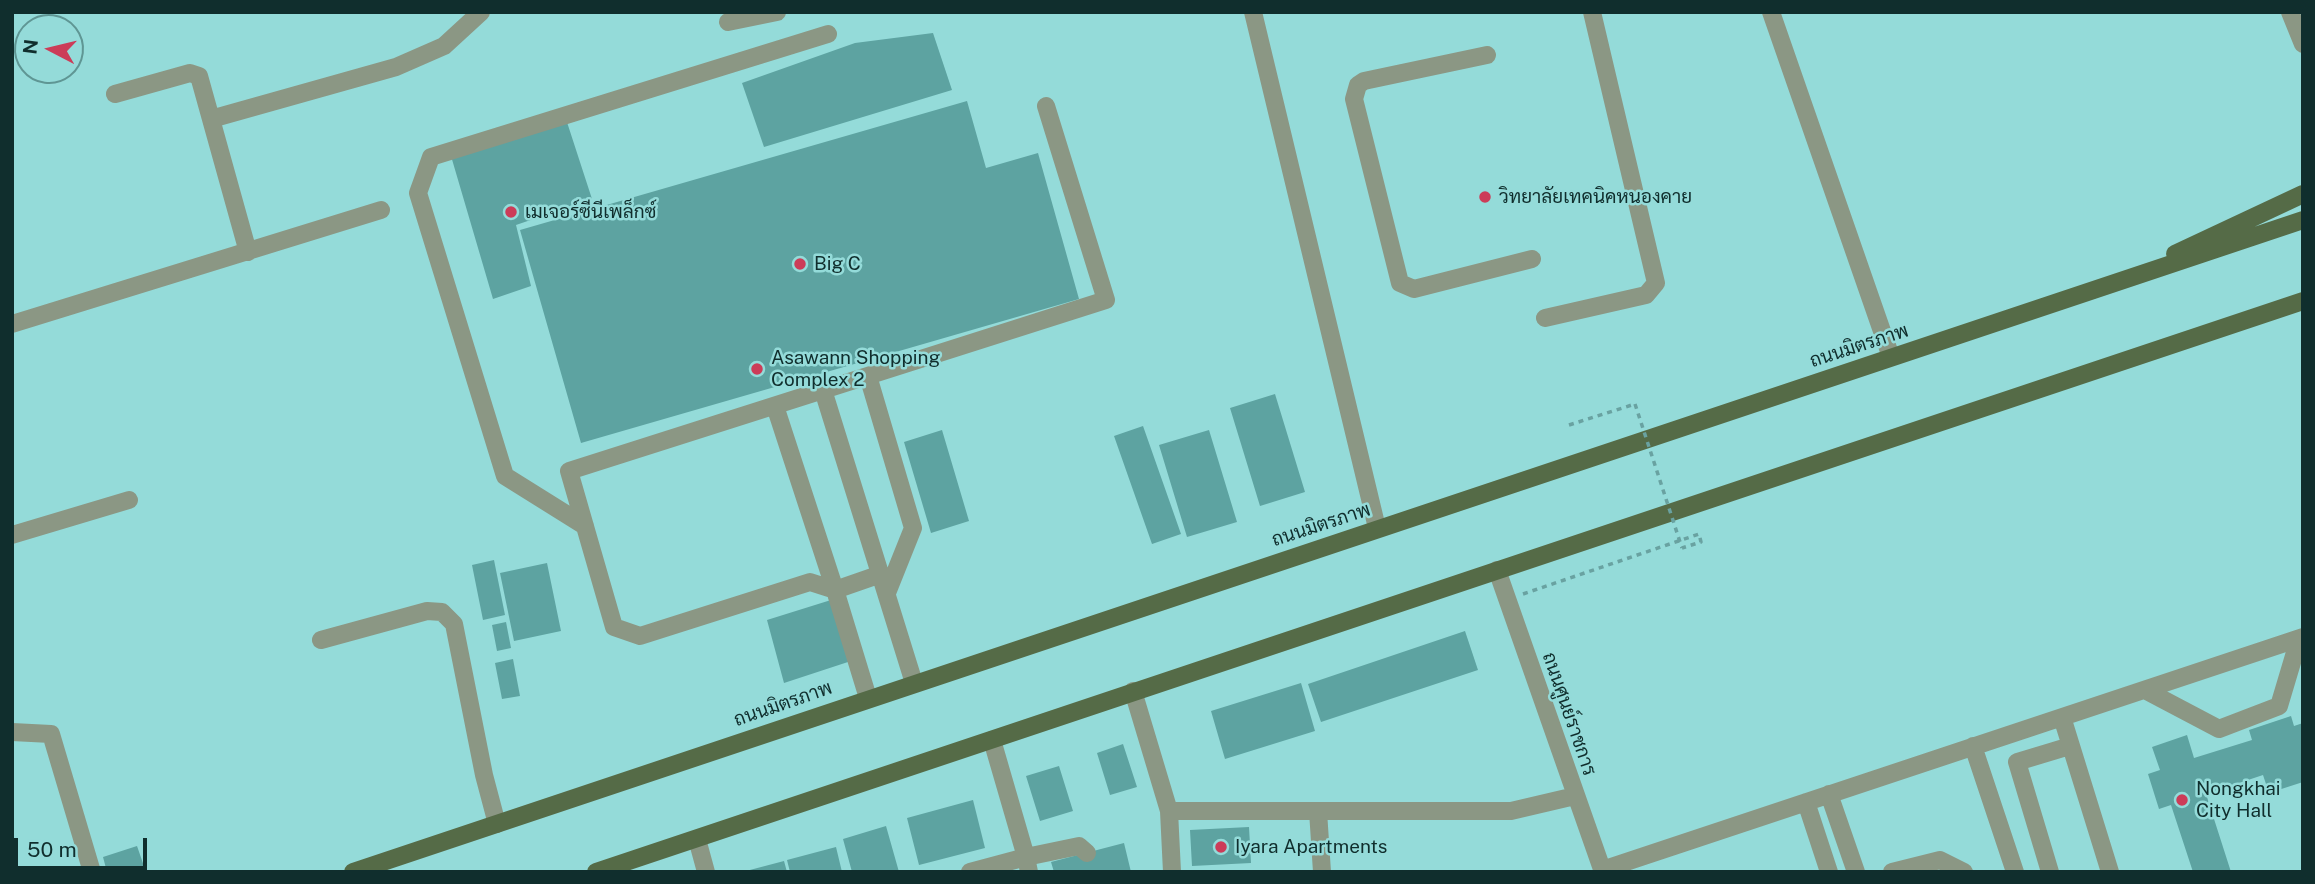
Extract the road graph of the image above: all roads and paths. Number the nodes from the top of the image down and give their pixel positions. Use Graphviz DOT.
graph roads {
  1 [pos="481,12"];
  2 [pos="777,12"];
  3 [pos="1252,12"];
  4 [pos="1592,12"];
  5 [pos="1771,12"];
  6 [pos="2290,12"];
  7 [pos="728,22"];
  8 [pos="828,34"];
  9 [pos="2303,44"];
  10 [pos="1487,55"];
  11 [pos="115,94"];
  12 [pos="1046,106"];
  13 [pos="211,119"];
  14 [pos="2303,194"];
  15 [pos="381,210"];
  16 [pos="2303,220"];
  17 [pos="247,252"];
  18 [pos="1532,259"];
  19 [pos="2102,288"];
  20 [pos="2303,301"];
  21 [pos="1545,318"];
  22 [pos="12,324"];
  23 [pos="1891,357"];
  24 [pos="868,376"];
  25 [pos="824,390"];
  26 [pos="775,406"];
  27 [pos="1569,425"];
  28 [pos="129,500"];
  29 [pos="585,526"];
  30 [pos="1377,528"];
  31 [pos="12,535"];
  32 [pos="1497,570"];
  33 [pos="881,574"];
  34 [pos="835,590"];
  35 [pos="887,593"];
  36 [pos="1507,599"];
  37 [pos="2301,638"];
  38 [pos="321,640"];
  39 [pos="914,683"];
  40 [pos="2145,690"];
  41 [pos="1133,691"];
  42 [pos="868,698"];
  43 [pos="2062,717"];
  44 [pos="12,732"];
  45 [pos="992,740"];
  46 [pos="1973,746"];
  47 [pos="2070,746"];
  48 [pos="1829,794"];
  49 [pos="1576,796"];
  50 [pos="1806,802"];
  51 [pos="1169,811"];
  52 [pos="1318,811"];
  53 [pos="497,824"];
  54 [pos="697,839"];
  55 [pos="1087,853"];
  56 [pos="1027,864"];
  57 [pos="1602,871"];
  58 [pos="92,872"];
  59 [pos="353,872"];
  60 [pos="596,872"];
  61 [pos="706,872"];
  62 [pos="970,872"];
  63 [pos="1172,872"];
  64 [pos="1322,872"];
  65 [pos="1829,872"];
  66 [pos="1856,872"];
  67 [pos="1892,872"];
  68 [pos="1964,872"];
  69 [pos="2015,872"];
  70 [pos="2050,872"];
  71 [pos="2110,872"];
  1 -- 13 [label="street"];
  2 -- 7 [label="street"];
  3 -- 30 [label="street"];
  4 -- 21 [label="street"];
  5 -- 23 [label="street"];
  6 -- 9 [label="street"];
  8 -- 29 [label="street"];
  10 -- 18 [label="street"];
  11 -- 13 [label="street"];
  12 -- 24 [label="street"];
  13 -- 17 [label="street"];
  14 -- 19 [label="main road"];
  15 -- 17 [label="street"];
  16 -- 19 [label="main road, ถนนมิตรภาพ"];
  17 -- 22 [label="street"];
  19 -- 23 [label="main road, ถนนมิตรภาพ"];
  20 -- 32 [label="main road"];
  23 -- 30 [label="main road, ถนนมิตรภาพ"];
  24 -- 25 [label="street"];
  24 -- 35 [label="street"];
  25 -- 26 [label="street"];
  25 -- 33 [label="street"];
  26 -- 29 [label="street"];
  26 -- 34 [label="street"];
  27 -- 36 [label="path, bridge"];
  28 -- 31 [label="street"];
  29 -- 34 [label="street"];
  30 -- 39 [label="main road, ถนนมิตรภาพ"];
  32 -- 36 [label="street, ถนนศูนย์ราชการ"];
  32 -- 41 [label="main road"];
  33 -- 34 [label="street"];
  33 -- 35 [label="street"];
  34 -- 42 [label="street"];
  35 -- 39 [label="street"];
  36 -- 49 [label="street, ถนนศูนย์ราชการ"];
  37 -- 40 [label="street"];
  37 -- 40 [label="street"];
  38 -- 53 [label="street"];
  39 -- 42 [label="main road, ถนนมิตรภาพ"];
  40 -- 43 [label="street"];
  41 -- 45 [label="main road"];
  41 -- 51 [label="street"];
  42 -- 53 [label="main road, ถนนมิตรภาพ"];
  43 -- 46 [label="street"];
  43 -- 47 [label="street"];
  44 -- 58 [label="street"];
  45 -- 54 [label="main road"];
  45 -- 56 [label="street"];
  46 -- 48 [label="street"];
  46 -- 69 [label="street"];
  47 -- 70 [label="street"];
  47 -- 71 [label="street"];
  48 -- 50 [label="street"];
  48 -- 66 [label="street"];
  49 -- 52 [label="street"];
  49 -- 57 [label="street, ถนนศูนย์ราชการ"];
  50 -- 57 [label="street"];
  50 -- 65 [label="street"];
  51 -- 52 [label="street"];
  51 -- 63 [label="street"];
  52 -- 64 [label="street"];
  53 -- 59 [label="main road, ถนนมิตรภาพ"];
  54 -- 60 [label="main road"];
  54 -- 61 [label="street"];
  55 -- 56 [label="street"];
  56 -- 62 [label="street"];
  67 -- 68 [label="street"];
}
